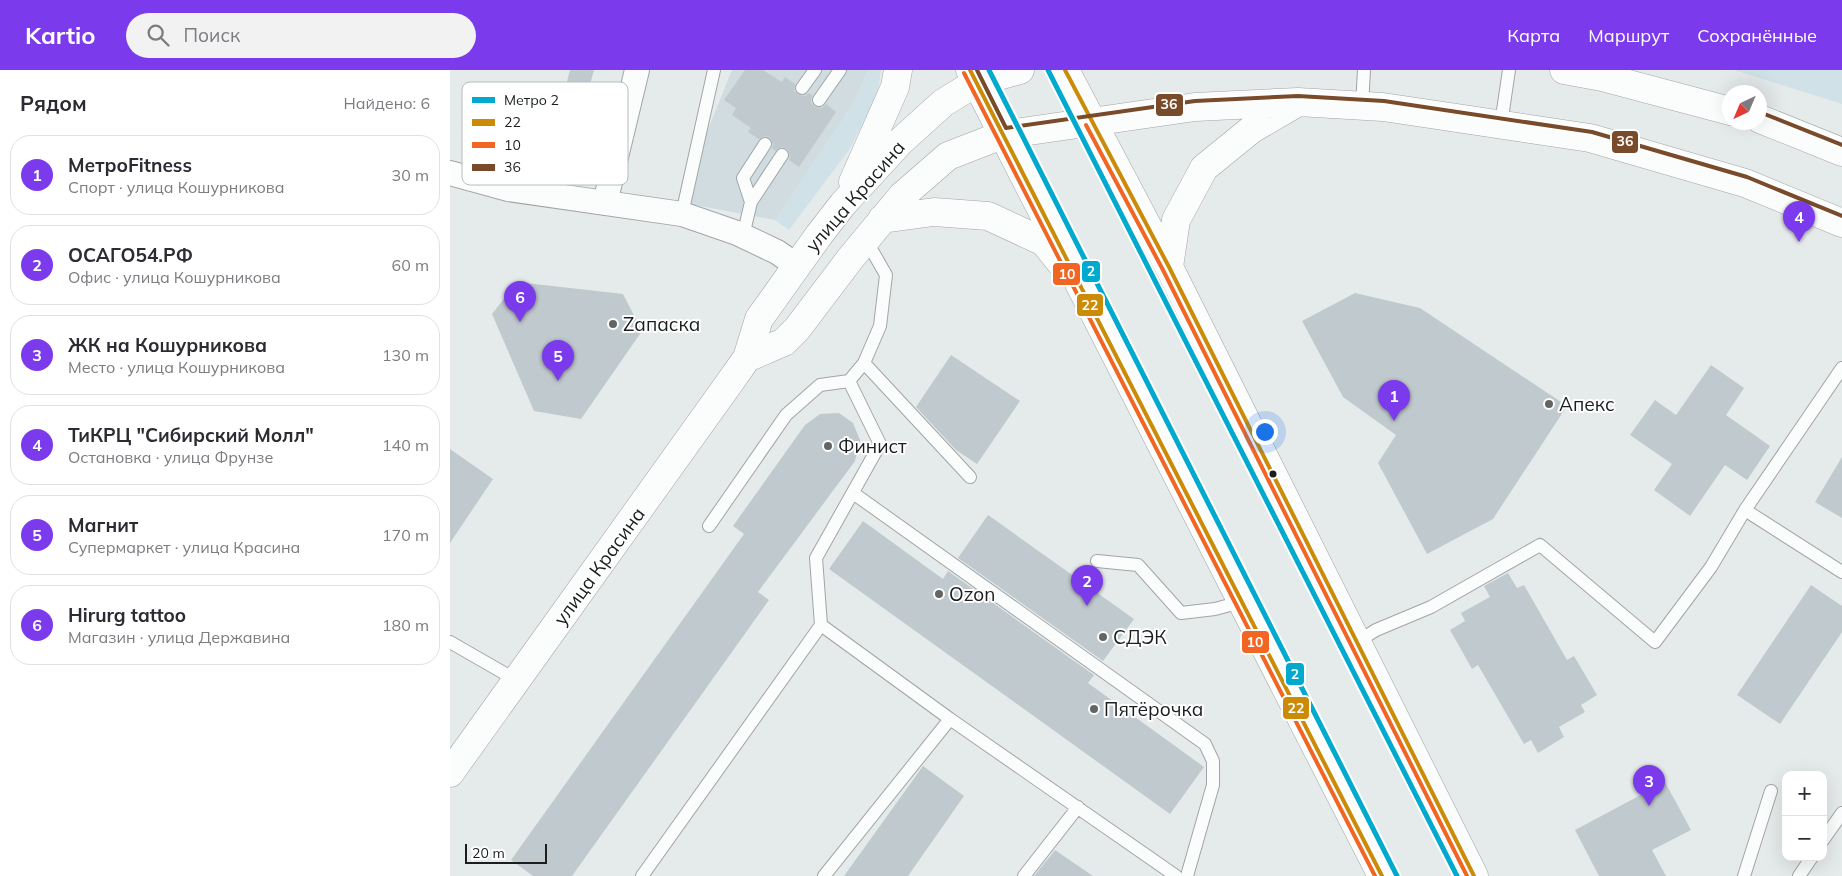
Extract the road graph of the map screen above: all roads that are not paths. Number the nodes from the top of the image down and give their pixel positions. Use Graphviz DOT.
graph roads {
  1 [pos="636,70"];
  2 [pos="714,70"];
  3 [pos="815,70"];
  4 [pos="840,70"];
  5 [pos="898,70"];
  6 [pos="1020,70"];
  7 [pos="1066,70"];
  8 [pos="1364,70"];
  9 [pos="1509,70"];
  10 [pos="1564,70"];
  11 [pos="974,76"];
  12 [pos="802,88"];
  13 [pos="819,100"];
  14 [pos="1298,102"];
  15 [pos="628,104"];
  16 [pos="1362,106"];
  17 [pos="1722,109"];
  18 [pos="1092,122"];
  19 [pos="1767,122"];
  20 [pos="1500,124"];
  21 [pos="1002,135"];
  22 [pos="765,144"];
  23 [pos="1842,152"];
  24 [pos="782,155"];
  25 [pos="494,185"];
  26 [pos="609,185"];
  27 [pos="751,202"];
  28 [pos="605,203"];
  29 [pos="843,204"];
  30 [pos="682,214"];
  31 [pos="1842,224"];
  32 [pos="874,230"];
  33 [pos="743,236"];
  34 [pos="797,266"];
  35 [pos="1169,268"];
  36 [pos="1079,284"];
  37 [pos="747,358"];
  38 [pos="864,363"];
  39 [pos="1842,368"];
  40 [pos="849,381"];
  41 [pos="970,477"];
  42 [pos="853,493"];
  43 [pos="1745,510"];
  44 [pos="709,526"];
  45 [pos="1097,561"];
  46 [pos="1842,572"];
  47 [pos="1241,602"];
  48 [pos="821,625"];
  49 [pos="450,642"];
  50 [pos="1357,642"];
  51 [pos="516,680"];
  52 [pos="950,719"];
  53 [pos="450,773"];
  54 [pos="1771,791"];
  55 [pos="1078,807"];
  56 [pos="1842,813"];
  57 [pos="1827,834"];
  58 [pos="1809,861"];
  59 [pos="642,876"];
  60 [pos="824,876"];
  61 [pos="1024,876"];
  62 [pos="1176,876"];
  63 [pos="1187,876"];
  64 [pos="1382,876"];
  65 [pos="1474,876"];
  66 [pos="1744,876"];
  67 [pos="1799,876"];
  1 -- 15 [label="street"];
  2 -- 30 [label="lane"];
  3 -- 12 [label="lane"];
  4 -- 13 [label="lane"];
  5 -- 29 [label="main road"];
  6 -- 11 [label="main road, улица Красина"];
  7 -- 18 [label="main road"];
  8 -- 16 [label="lane"];
  9 -- 20 [label="lane"];
  10 -- 17 [label="main road"];
  11 -- 21 [label="main road"];
  11 -- 29 [label="main road, улица Красина"];
  14 -- 16 [label="main road, улица Красина"];
  14 -- 18 [label="main road, улица Красина"];
  14 -- 35 [label="main road"];
  16 -- 20 [label="main road, улица Красина"];
  18 -- 21 [label="main road, улица Красина"];
  18 -- 35 [label="main road"];
  19 -- 23 [label="main road"];
  20 -- 31 [label="main road, улица Красина"];
  21 -- 32 [label="main road, улица Красина"];
  21 -- 36 [label="main road"];
  22 -- 27 [label="lane"];
  24 -- 27 [label="lane"];
  25 -- 28 [label="street"];
  26 -- 28 [label="street"];
  27 -- 33 [label="lane"];
  28 -- 30 [label="street"];
  29 -- 34 [label="main road, улица Красина"];
  30 -- 33 [label="street"];
  32 -- 36 [label="main road"];
  32 -- 37 [label="main road, улица Красина"];
  32 -- 38 [label="lane"];
  33 -- 34 [label="street"];
  34 -- 37 [label="main road, улица Красина"];
  35 -- 50 [label="main road"];
  36 -- 47 [label="main road"];
  37 -- 51 [label="main road, улица Красина"];
  38 -- 40 [label="lane"];
  38 -- 41 [label="lane"];
  39 -- 43 [label="lane"];
  40 -- 42 [label="lane"];
  40 -- 44 [label="lane"];
  42 -- 48 [label="lane"];
  42 -- 63 [label="lane"];
  43 -- 46 [label="lane"];
  43 -- 50 [label="lane"];
  45 -- 47 [label="lane"];
  47 -- 64 [label="main road"];
  48 -- 52 [label="lane"];
  48 -- 59 [label="lane"];
  49 -- 51 [label="lane"];
  50 -- 65 [label="main road"];
  51 -- 53 [label="main road, улица Красина"];
  52 -- 55 [label="lane"];
  52 -- 60 [label="lane"];
  54 -- 66 [label="lane"];
  55 -- 61 [label="lane"];
  55 -- 62 [label="lane"];
  56 -- 57 [label="lane"];
  58 -- 67 [label="lane"];
}
